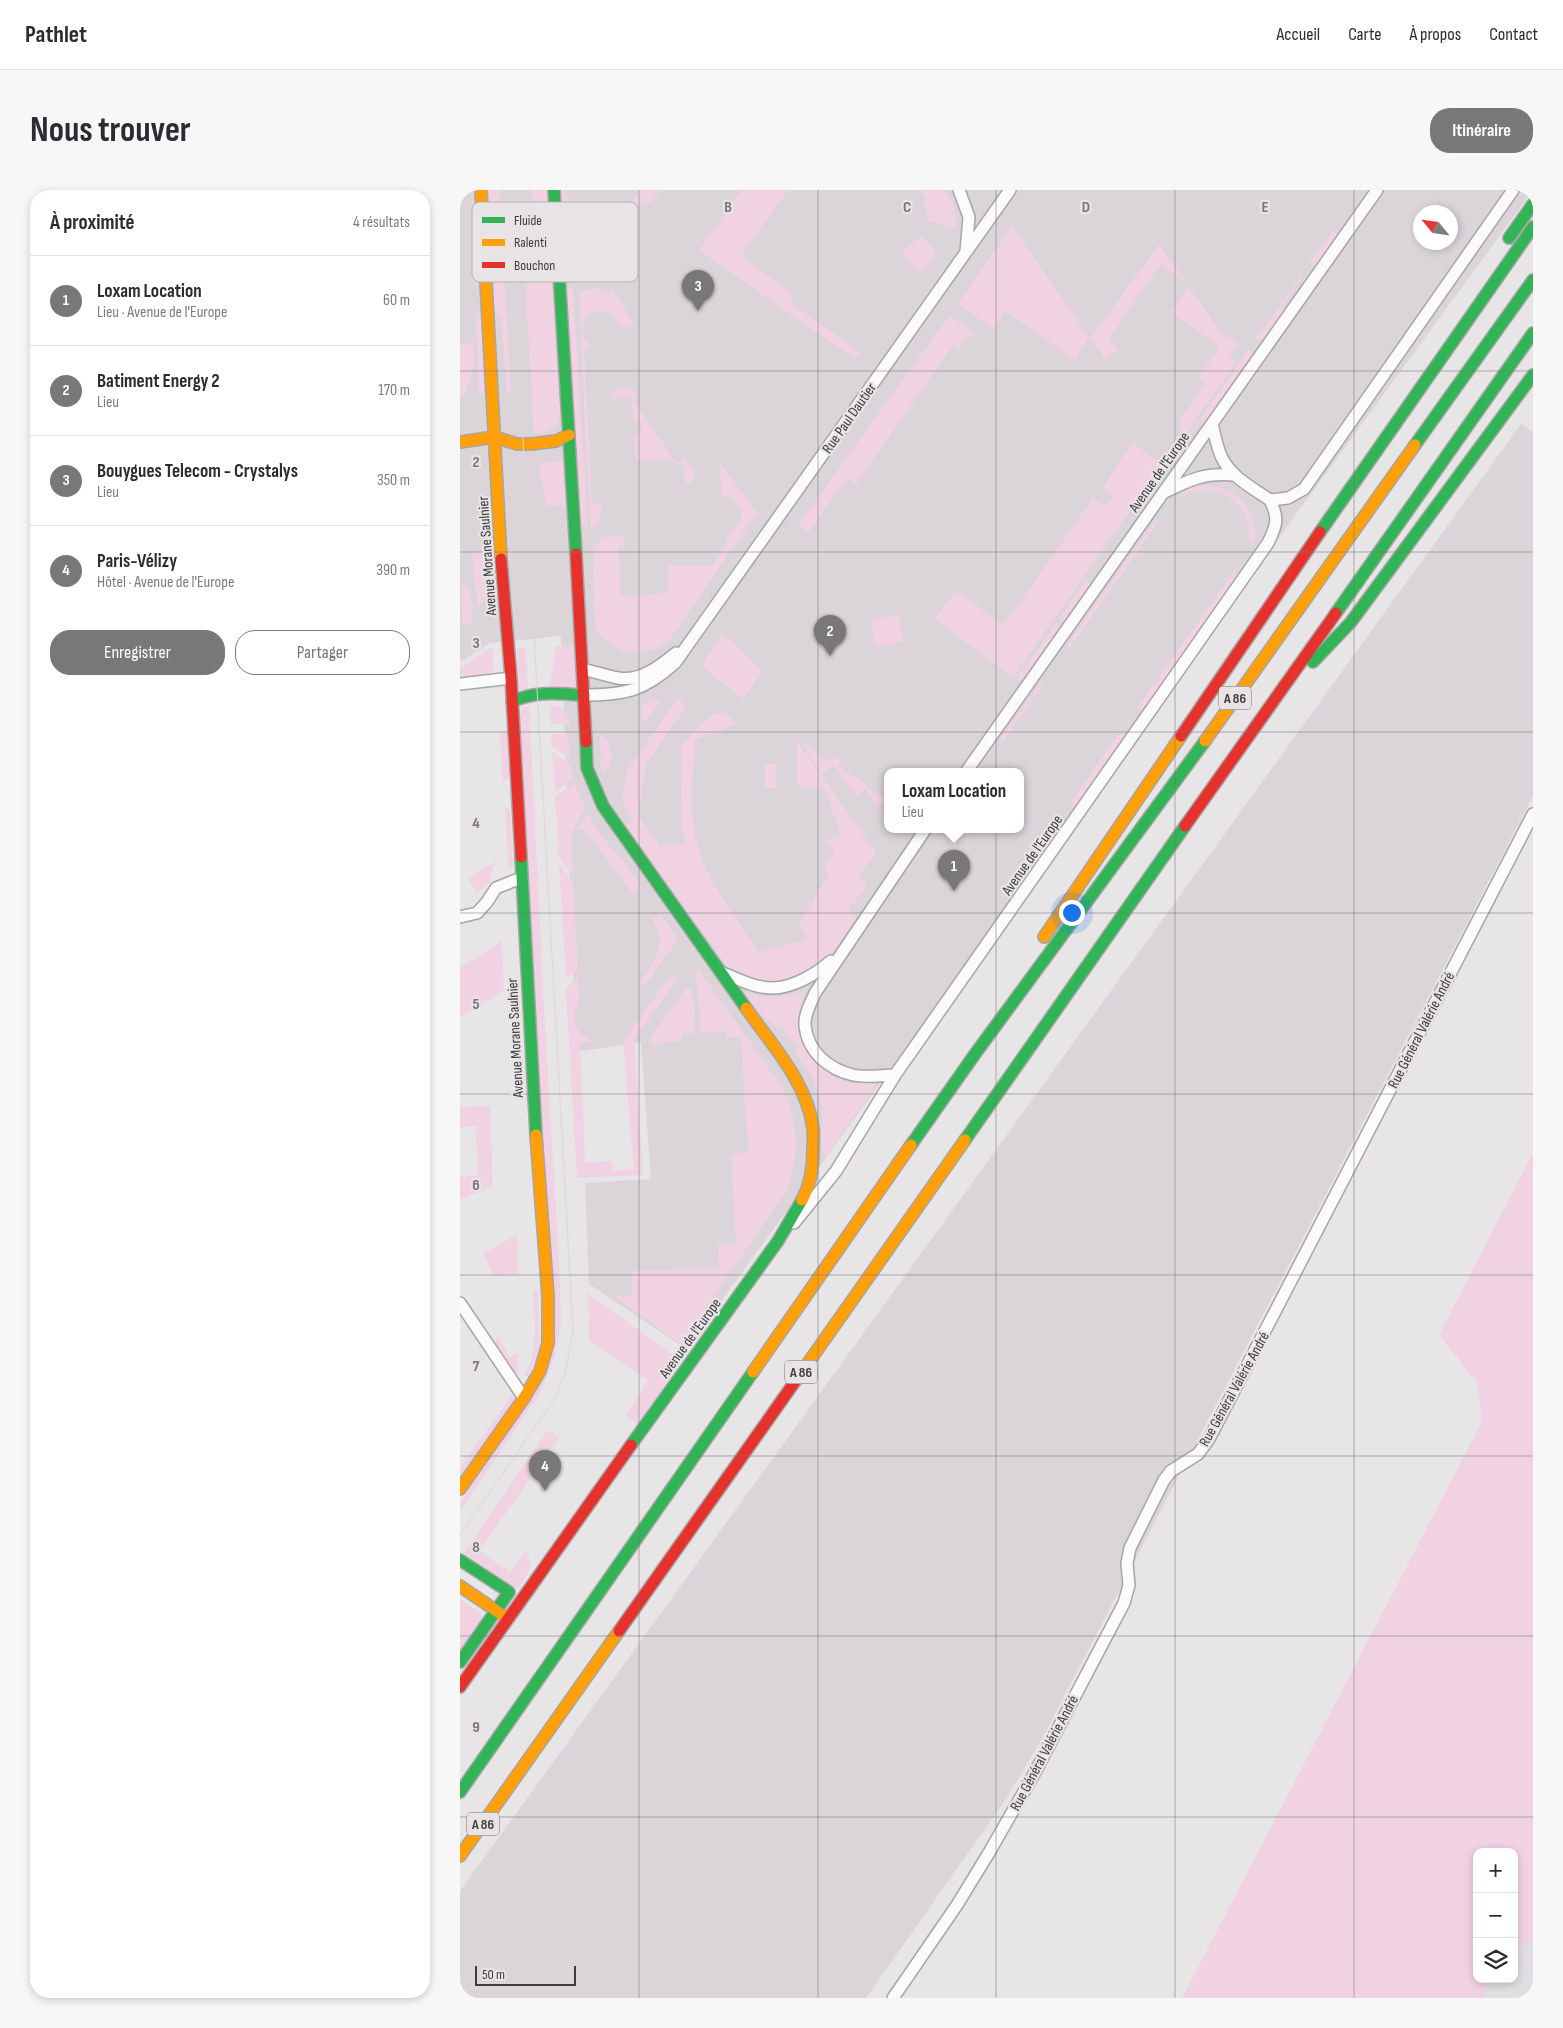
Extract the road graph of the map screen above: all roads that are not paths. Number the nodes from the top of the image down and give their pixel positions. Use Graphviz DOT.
graph roads {
  1 [pos="959,190"];
  2 [pos="1010,190"];
  3 [pos="1377,190"];
  4 [pos="1513,190"];
  5 [pos="1533,204"];
  6 [pos="1533,227"];
  7 [pos="966,252"];
  8 [pos="1500,252"];
  9 [pos="1533,280"];
  10 [pos="486,282"];
  11 [pos="560,282"];
  12 [pos="1533,333"];
  13 [pos="1531,380"];
  14 [pos="1384,423"];
  15 [pos="1212,424"];
  16 [pos="569,435"];
  17 [pos="494,437"];
  18 [pos="460,442"];
  19 [pos="1374,455"];
  20 [pos="1234,475"];
  21 [pos="1162,494"];
  22 [pos="1270,500"];
  23 [pos="687,644"];
  24 [pos="583,669"];
  25 [pos="511,678"];
  26 [pos="460,684"];
  27 [pos="584,695"];
  28 [pos="512,702"];
  29 [pos="1254,727"];
  30 [pos="969,768"];
  31 [pos="1533,814"];
  32 [pos="923,833"];
  33 [pos="522,878"];
  34 [pos="460,917"];
  35 [pos="1036,950"];
  36 [pos="842,951"];
  37 [pos="1025,966"];
  38 [pos="723,973"];
  39 [pos="975,1054"];
  40 [pos="896,1074"];
  41 [pos="778,1241"];
  42 [pos="460,1303"];
  43 [pos="524,1398"];
  44 [pos="460,1489"];
  45 [pos="460,1560"];
  46 [pos="460,1586"];
  47 [pos="497,1611"];
  48 [pos="508,1619"];
  49 [pos="460,1662"];
  50 [pos="460,1687"];
  51 [pos="460,1792"];
  52 [pos="460,1856"];
  53 [pos="893,1998"];
  1 -- 7 [label="street"];
  2 -- 7 [label="street, Rue Paul Dautier"];
  3 -- 15 [label="street, Avenue de l'Europe"];
  4 -- 22 [label="street"];
  5 -- 8 [label="main road"];
  6 -- 19 [label="main road"];
  7 -- 23 [label="street, Rue Paul Dautier"];
  9 -- 39 [label="main road, A 86"];
  10 -- 17 [label="main road, Avenue Morane Saulnier"];
  11 -- 16 [label="main road"];
  12 -- 29 [label="main road, A 86"];
  13 -- 29 [label="main road"];
  14 -- 19 [label="main road"];
  15 -- 20 [label="street"];
  15 -- 21 [label="street, Avenue de l'Europe"];
  16 -- 17 [label="main road"];
  16 -- 24 [label="main road"];
  17 -- 18 [label="main road"];
  17 -- 25 [label="main road, Avenue Morane Saulnier"];
  19 -- 35 [label="main road"];
  20 -- 21 [label="street"];
  20 -- 22 [label="street"];
  21 -- 30 [label="street, Avenue de l'Europe"];
  22 -- 40 [label="street, Avenue de l'Europe"];
  23 -- 24 [label="street, Rue Paul Dautier"];
  23 -- 27 [label="street, Rue Paul Dautier"];
  24 -- 27 [label="main road"];
  25 -- 26 [label="street"];
  25 -- 28 [label="main road, Avenue Morane Saulnier"];
  27 -- 28 [label="main road"];
  27 -- 38 [label="main road"];
  28 -- 33 [label="main road, Avenue Morane Saulnier"];
  29 -- 52 [label="main road, A 86"];
  31 -- 53 [label="street, Rue Général Valérie André"];
  32 -- 36 [label="street"];
  33 -- 34 [label="street"];
  33 -- 43 [label="main road, Avenue Morane Saulnier"];
  36 -- 38 [label="street"];
  36 -- 40 [label="street"];
  37 -- 39 [label="main road"];
  38 -- 41 [label="main road"];
  39 -- 51 [label="main road, A 86"];
  40 -- 41 [label="street, Avenue de l'Europe"];
  41 -- 48 [label="main road, Avenue de l'Europe"];
  42 -- 43 [label="street"];
  43 -- 44 [label="main road"];
  45 -- 47 [label="main road"];
  46 -- 47 [label="main road"];
  47 -- 48 [label="main road"];
  47 -- 49 [label="main road"];
  48 -- 50 [label="main road, Avenue de l'Europe"];
}
